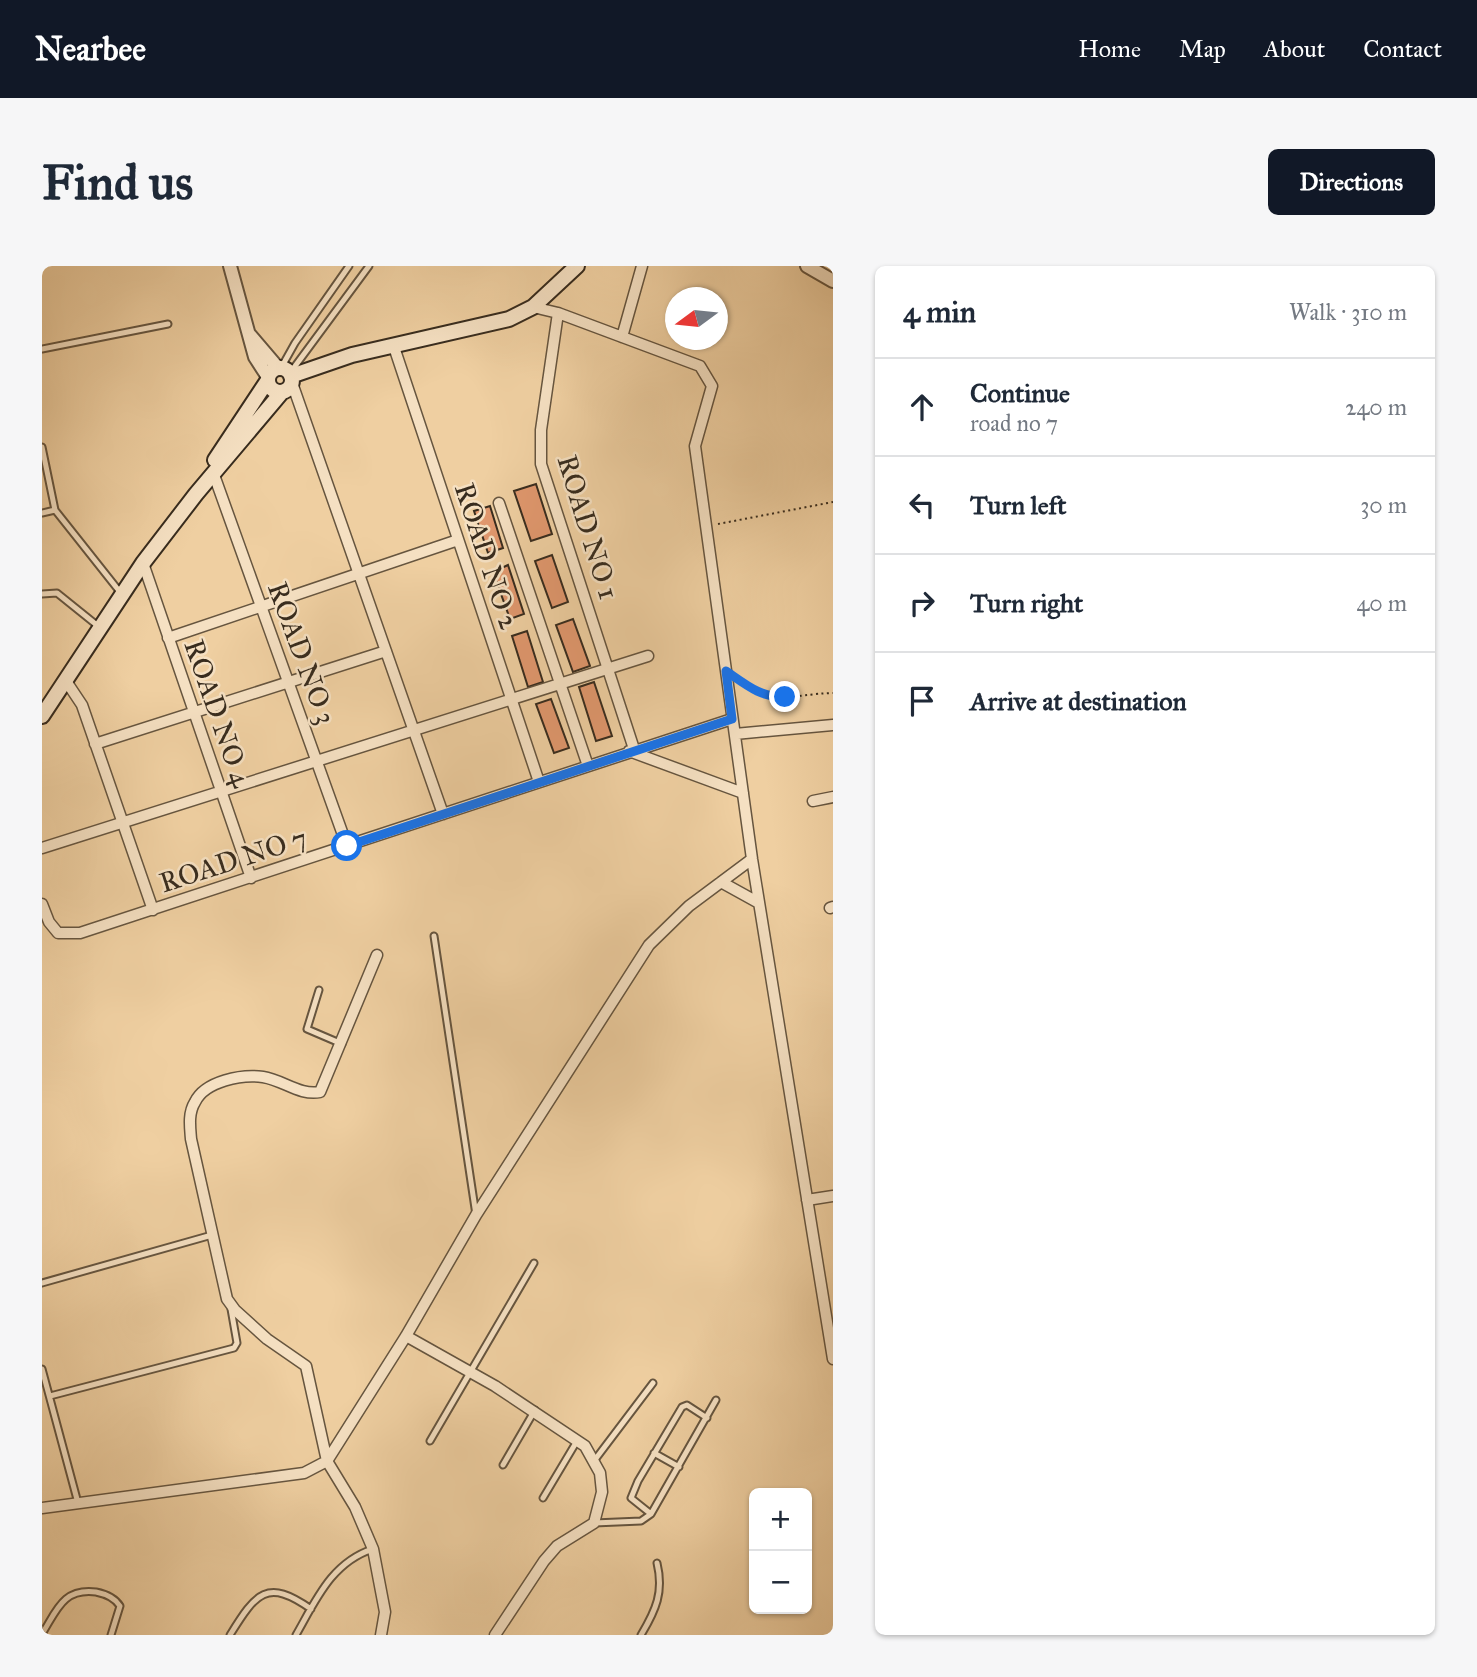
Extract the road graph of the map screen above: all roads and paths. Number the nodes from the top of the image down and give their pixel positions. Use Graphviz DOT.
graph roads {
  1 [pos="230,266"];
  2 [pos="349,266"];
  3 [pos="369,266"];
  4 [pos="577,266"];
  5 [pos="642,266"];
  6 [pos="807,266"];
  7 [pos="833,281"];
  8 [pos="533,307"];
  9 [pos="558,313"];
  10 [pos="168,324"];
  11 [pos="622,337"];
  12 [pos="393,344"];
  13 [pos="42,349"];
  14 [pos="281,377"];
  15 [pos="42,447"];
  16 [pos="214,475"];
  17 [pos="196,494"];
  18 [pos="833,502"];
  19 [pos="499,503"];
  20 [pos="55,510"];
  21 [pos="42,513"];
  22 [pos="707,526"];
  23 [pos="458,540"];
  24 [pos="143,564"];
  25 [pos="359,573"];
  26 [pos="42,594"];
  27 [pos="122,595"];
  28 [pos="261,607"];
  29 [pos="101,628"];
  30 [pos="168,638"];
  31 [pos="386,651"];
  32 [pos="648,656"];
  33 [pos="608,668"];
  34 [pos="726,671"];
  35 [pos="66,681"];
  36 [pos="288,682"];
  37 [pos="561,683"];
  38 [pos="833,693"];
  39 [pos="511,699"];
  40 [pos="194,713"];
  41 [pos="42,716"];
  42 [pos="732,719"];
  43 [pos="832,725"];
  44 [pos="413,730"];
  45 [pos="735,734"];
  46 [pos="95,744"];
  47 [pos="632,750"];
  48 [pos="316,761"];
  49 [pos="588,766"];
  50 [pos="539,782"];
  51 [pos="221,791"];
  52 [pos="743,793"];
  53 [pos="833,797"];
  54 [pos="813,801"];
  55 [pos="443,814"];
  56 [pos="122,823"];
  57 [pos="347,846"];
  58 [pos="42,848"];
  59 [pos="752,859"];
  60 [pos="251,878"];
  61 [pos="721,882"];
  62 [pos="759,903"];
  63 [pos="42,904"];
  64 [pos="153,910"];
  65 [pos="434,936"];
  66 [pos="377,955"];
  67 [pos="319,990"];
  68 [pos="342,1044"];
  69 [pos="833,1196"];
  70 [pos="807,1200"];
  71 [pos="476,1215"];
  72 [pos="212,1235"];
  73 [pos="534,1263"];
  74 [pos="42,1283"];
  75 [pos="230,1305"];
  76 [pos="406,1336"];
  77 [pos="832,1343"];
  78 [pos="833,1359"];
  79 [pos="42,1369"];
  80 [pos="469,1373"];
  81 [pos="653,1383"];
  82 [pos="50,1396"];
  83 [pos="716,1400"];
  84 [pos="535,1410"];
  85 [pos="707,1418"];
  86 [pos="578,1440"];
  87 [pos="430,1441"];
  88 [pos="654,1453"];
  89 [pos="327,1461"];
  90 [pos="594,1461"];
  91 [pos="503,1465"];
  92 [pos="679,1467"];
  93 [pos="543,1498"];
  94 [pos="78,1503"];
  95 [pos="42,1508"];
  96 [pos="651,1514"];
  97 [pos="594,1523"];
  98 [pos="373,1549"];
  99 [pos="657,1563"];
  100 [pos="311,1609"];
  101 [pos="42,1634"];
  102 [pos="111,1635"];
  103 [pos="230,1635"];
  104 [pos="296,1635"];
  105 [pos="381,1635"];
  106 [pos="495,1635"];
  107 [pos="640,1635"];
  1 -- 14 [label="street"];
  2 -- 14 [label="lane"];
  3 -- 14 [label="lane"];
  4 -- 8 [label="main road"];
  5 -- 11 [label="street"];
  6 -- 7 [label="street"];
  8 -- 9 [label="street"];
  8 -- 12 [label="main road"];
  9 -- 11 [label="street"];
  9 -- 33 [label="street, ROAD NO 1"];
  10 -- 13 [label="lane"];
  11 -- 22 [label="street"];
  12 -- 14 [label="main road"];
  12 -- 23 [label="street, ROAD NO 2"];
  14 -- 16 [label="main road"];
  14 -- 17 [label="main road"];
  14 -- 25 [label="street"];
  15 -- 20 [label="lane"];
  16 -- 17 [label="main road"];
  16 -- 28 [label="street, ROAD NO 3"];
  17 -- 24 [label="main road"];
  18 -- 22 [label="path"];
  19 -- 37 [label="street"];
  20 -- 21 [label="lane"];
  20 -- 27 [label="lane"];
  22 -- 34 [label="street"];
  23 -- 25 [label="street"];
  23 -- 39 [label="street, ROAD NO 2"];
  24 -- 27 [label="main road"];
  24 -- 30 [label="street, ROAD NO 4"];
  25 -- 28 [label="street"];
  25 -- 31 [label="street"];
  26 -- 29 [label="lane"];
  27 -- 29 [label="main road"];
  28 -- 30 [label="street"];
  28 -- 36 [label="street, ROAD NO 3"];
  29 -- 35 [label="main road"];
  30 -- 40 [label="street, ROAD NO 4"];
  31 -- 36 [label="street"];
  31 -- 44 [label="street"];
  32 -- 33 [label="street"];
  33 -- 37 [label="street"];
  33 -- 47 [label="street, ROAD NO 1"];
  34 -- 38 [label="path"];
  34 -- 42 [label="street"];
  35 -- 41 [label="main road"];
  35 -- 46 [label="street"];
  36 -- 40 [label="street"];
  36 -- 48 [label="street, ROAD NO 3"];
  37 -- 39 [label="street"];
  37 -- 49 [label="street"];
  39 -- 44 [label="street"];
  39 -- 50 [label="street, ROAD NO 2"];
  40 -- 46 [label="street"];
  40 -- 51 [label="street, ROAD NO 4"];
  42 -- 45 [label="street"];
  42 -- 47 [label="street, ROAD NO 7"];
  43 -- 45 [label="street"];
  44 -- 48 [label="street"];
  44 -- 55 [label="street"];
  45 -- 52 [label="street"];
  46 -- 56 [label="street"];
  47 -- 49 [label="street, ROAD NO 7"];
  47 -- 52 [label="street"];
  48 -- 51 [label="street"];
  48 -- 57 [label="street, ROAD NO 3"];
  49 -- 50 [label="street, ROAD NO 7"];
  50 -- 55 [label="street, ROAD NO 7"];
  51 -- 56 [label="street"];
  51 -- 60 [label="street, ROAD NO 4"];
  52 -- 59 [label="street"];
  53 -- 54 [label="street"];
  55 -- 57 [label="street, ROAD NO 7"];
  56 -- 58 [label="street"];
  56 -- 64 [label="street"];
  57 -- 60 [label="street, ROAD NO 7"];
  59 -- 61 [label="street"];
  59 -- 62 [label="street"];
  60 -- 64 [label="street, ROAD NO 7"];
  61 -- 62 [label="street"];
  61 -- 71 [label="street"];
  62 -- 70 [label="street"];
  63 -- 64 [label="street, ROAD NO 7"];
  65 -- 71 [label="lane"];
  66 -- 68 [label="street"];
  67 -- 68 [label="lane"];
  68 -- 72 [label="street"];
  69 -- 70 [label="street"];
  70 -- 77 [label="street"];
  71 -- 76 [label="street"];
  72 -- 74 [label="lane"];
  72 -- 75 [label="street"];
  73 -- 80 [label="lane"];
  75 -- 82 [label="lane"];
  75 -- 89 [label="street"];
  76 -- 80 [label="street"];
  76 -- 89 [label="street"];
  77 -- 78 [label="street"];
  79 -- 82 [label="lane"];
  80 -- 84 [label="street"];
  80 -- 87 [label="lane"];
  81 -- 90 [label="lane"];
  82 -- 94 [label="lane"];
  83 -- 85 [label="lane"];
  84 -- 86 [label="street"];
  84 -- 91 [label="lane"];
  85 -- 88 [label="lane"];
  85 -- 92 [label="lane"];
  86 -- 90 [label="street"];
  86 -- 93 [label="lane"];
  88 -- 92 [label="lane"];
  88 -- 96 [label="lane"];
  89 -- 94 [label="street"];
  89 -- 98 [label="street"];
  90 -- 97 [label="street"];
  92 -- 96 [label="lane"];
  94 -- 95 [label="street"];
  96 -- 97 [label="lane"];
  97 -- 106 [label="street"];
  98 -- 100 [label="lane"];
  98 -- 105 [label="street"];
  99 -- 107 [label="lane"];
  100 -- 103 [label="lane"];
  100 -- 104 [label="lane"];
  101 -- 102 [label="lane"];
}
